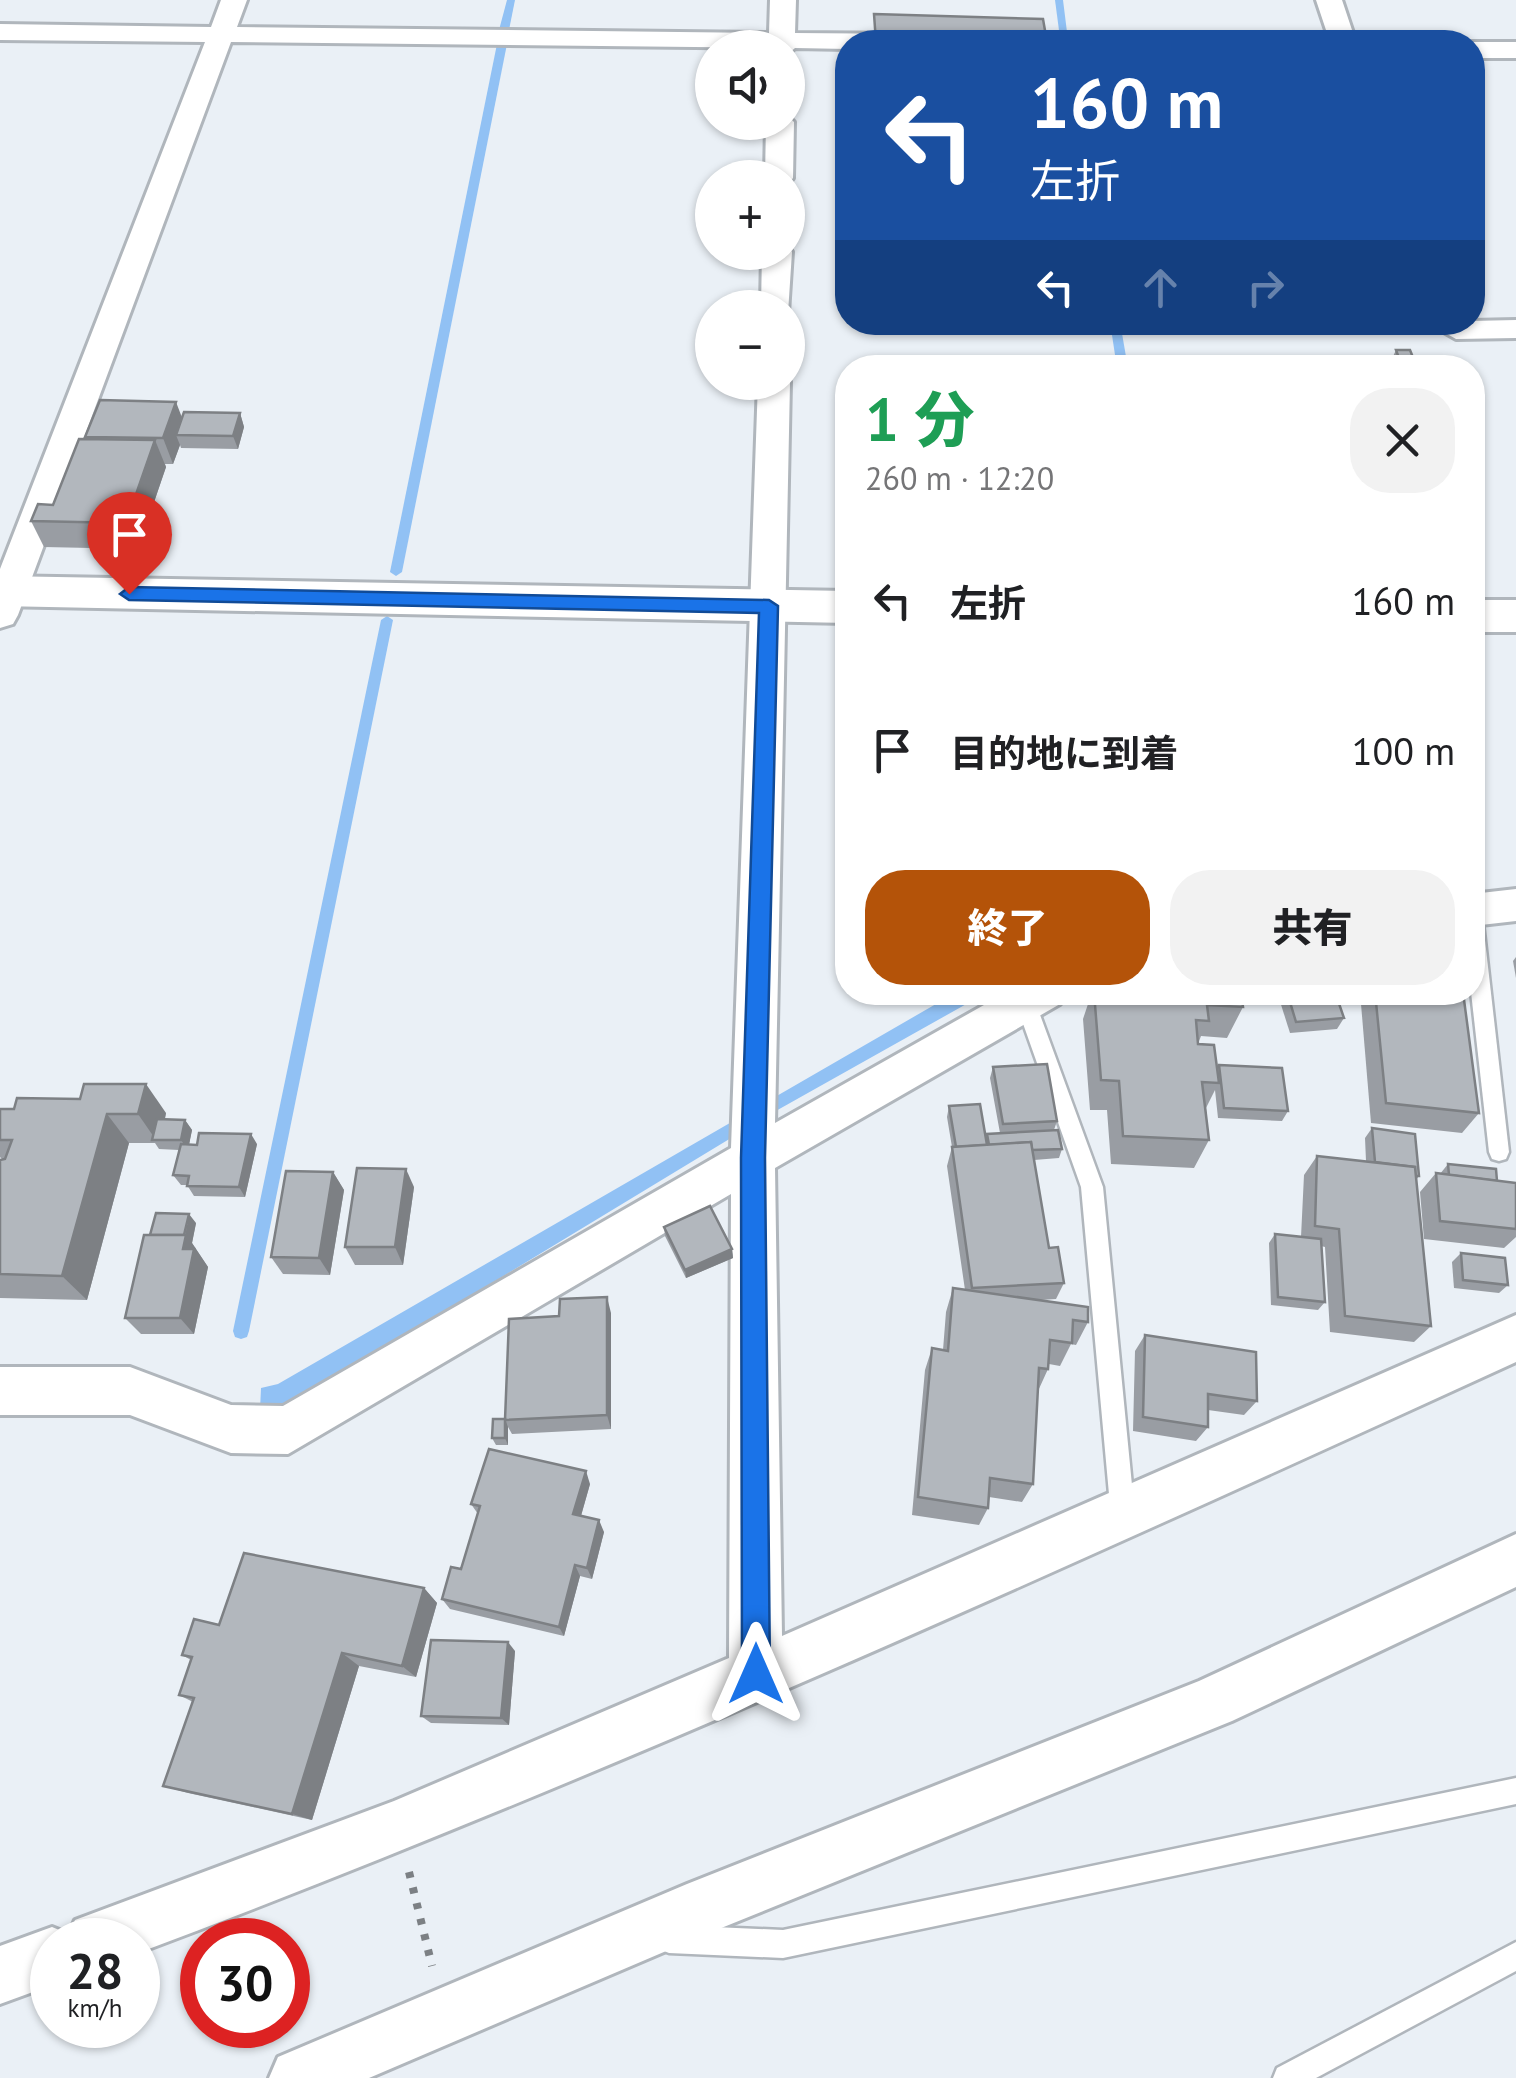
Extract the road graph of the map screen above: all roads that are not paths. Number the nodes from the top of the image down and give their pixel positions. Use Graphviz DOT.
graph roads {
  1 [pos="234,0"];
  2 [pos="782,0"];
  3 [pos="1328,0"];
  4 [pos="782,30"];
  5 [pos="1339,30"];
  6 [pos="0,32"];
  7 [pos="222,34"];
  8 [pos="695,42"];
  9 [pos="835,43"];
  10 [pos="805,44"];
  11 [pos="1485,50"];
  12 [pos="1516,50"];
  13 [pos="1516,329"];
  14 [pos="1485,330"];
  15 [pos="774,400"];
  16 [pos="3,599"];
  17 [pos="769,606"];
  18 [pos="835,608"];
  19 [pos="1485,616"];
  20 [pos="1516,616"];
  21 [pos="1516,904"];
  22 [pos="1485,910"];
  23 [pos="1018,1005"];
  24 [pos="1037,1005"];
  25 [pos="1482,1005"];
  26 [pos="754,1131"];
  27 [pos="1499,1152"];
  28 [pos="1516,1338"];
  29 [pos="0,1391"];
  30 [pos="1123,1516"];
  31 [pos="1516,1560"];
  32 [pos="756,1674"];
  33 [pos="1516,1791"];
  34 [pos="153,1918"];
  35 [pos="632,1937"];
  36 [pos="1516,1956"];
  37 [pos="30,1964"];
  38 [pos="0,1975"];
  39 [pos="298,2078"];
  40 [pos="1288,2078"];
  1 -- 7 [label="street"];
  2 -- 4 [label="street"];
  3 -- 5 [label="street"];
  6 -- 7 [label="street"];
  7 -- 8 [label="street"];
  7 -- 16 [label="street"];
  9 -- 10 [label="street"];
  11 -- 12 [label="street"];
  13 -- 14 [label="street"];
  15 -- 17 [label="street"];
  16 -- 17 [label="street"];
  17 -- 18 [label="street"];
  17 -- 26 [label="street"];
  19 -- 20 [label="street"];
  21 -- 22 [label="street"];
  23 -- 26 [label="street"];
  24 -- 30 [label="lane"];
  25 -- 27 [label="lane"];
  26 -- 29 [label="street"];
  26 -- 32 [label="street"];
  28 -- 30 [label="street"];
  30 -- 32 [label="street"];
  31 -- 35 [label="street"];
  32 -- 34 [label="street"];
  33 -- 35 [label="lane"];
  35 -- 39 [label="street"];
  36 -- 40 [label="lane"];
  37 -- 38 [label="street"];
}
